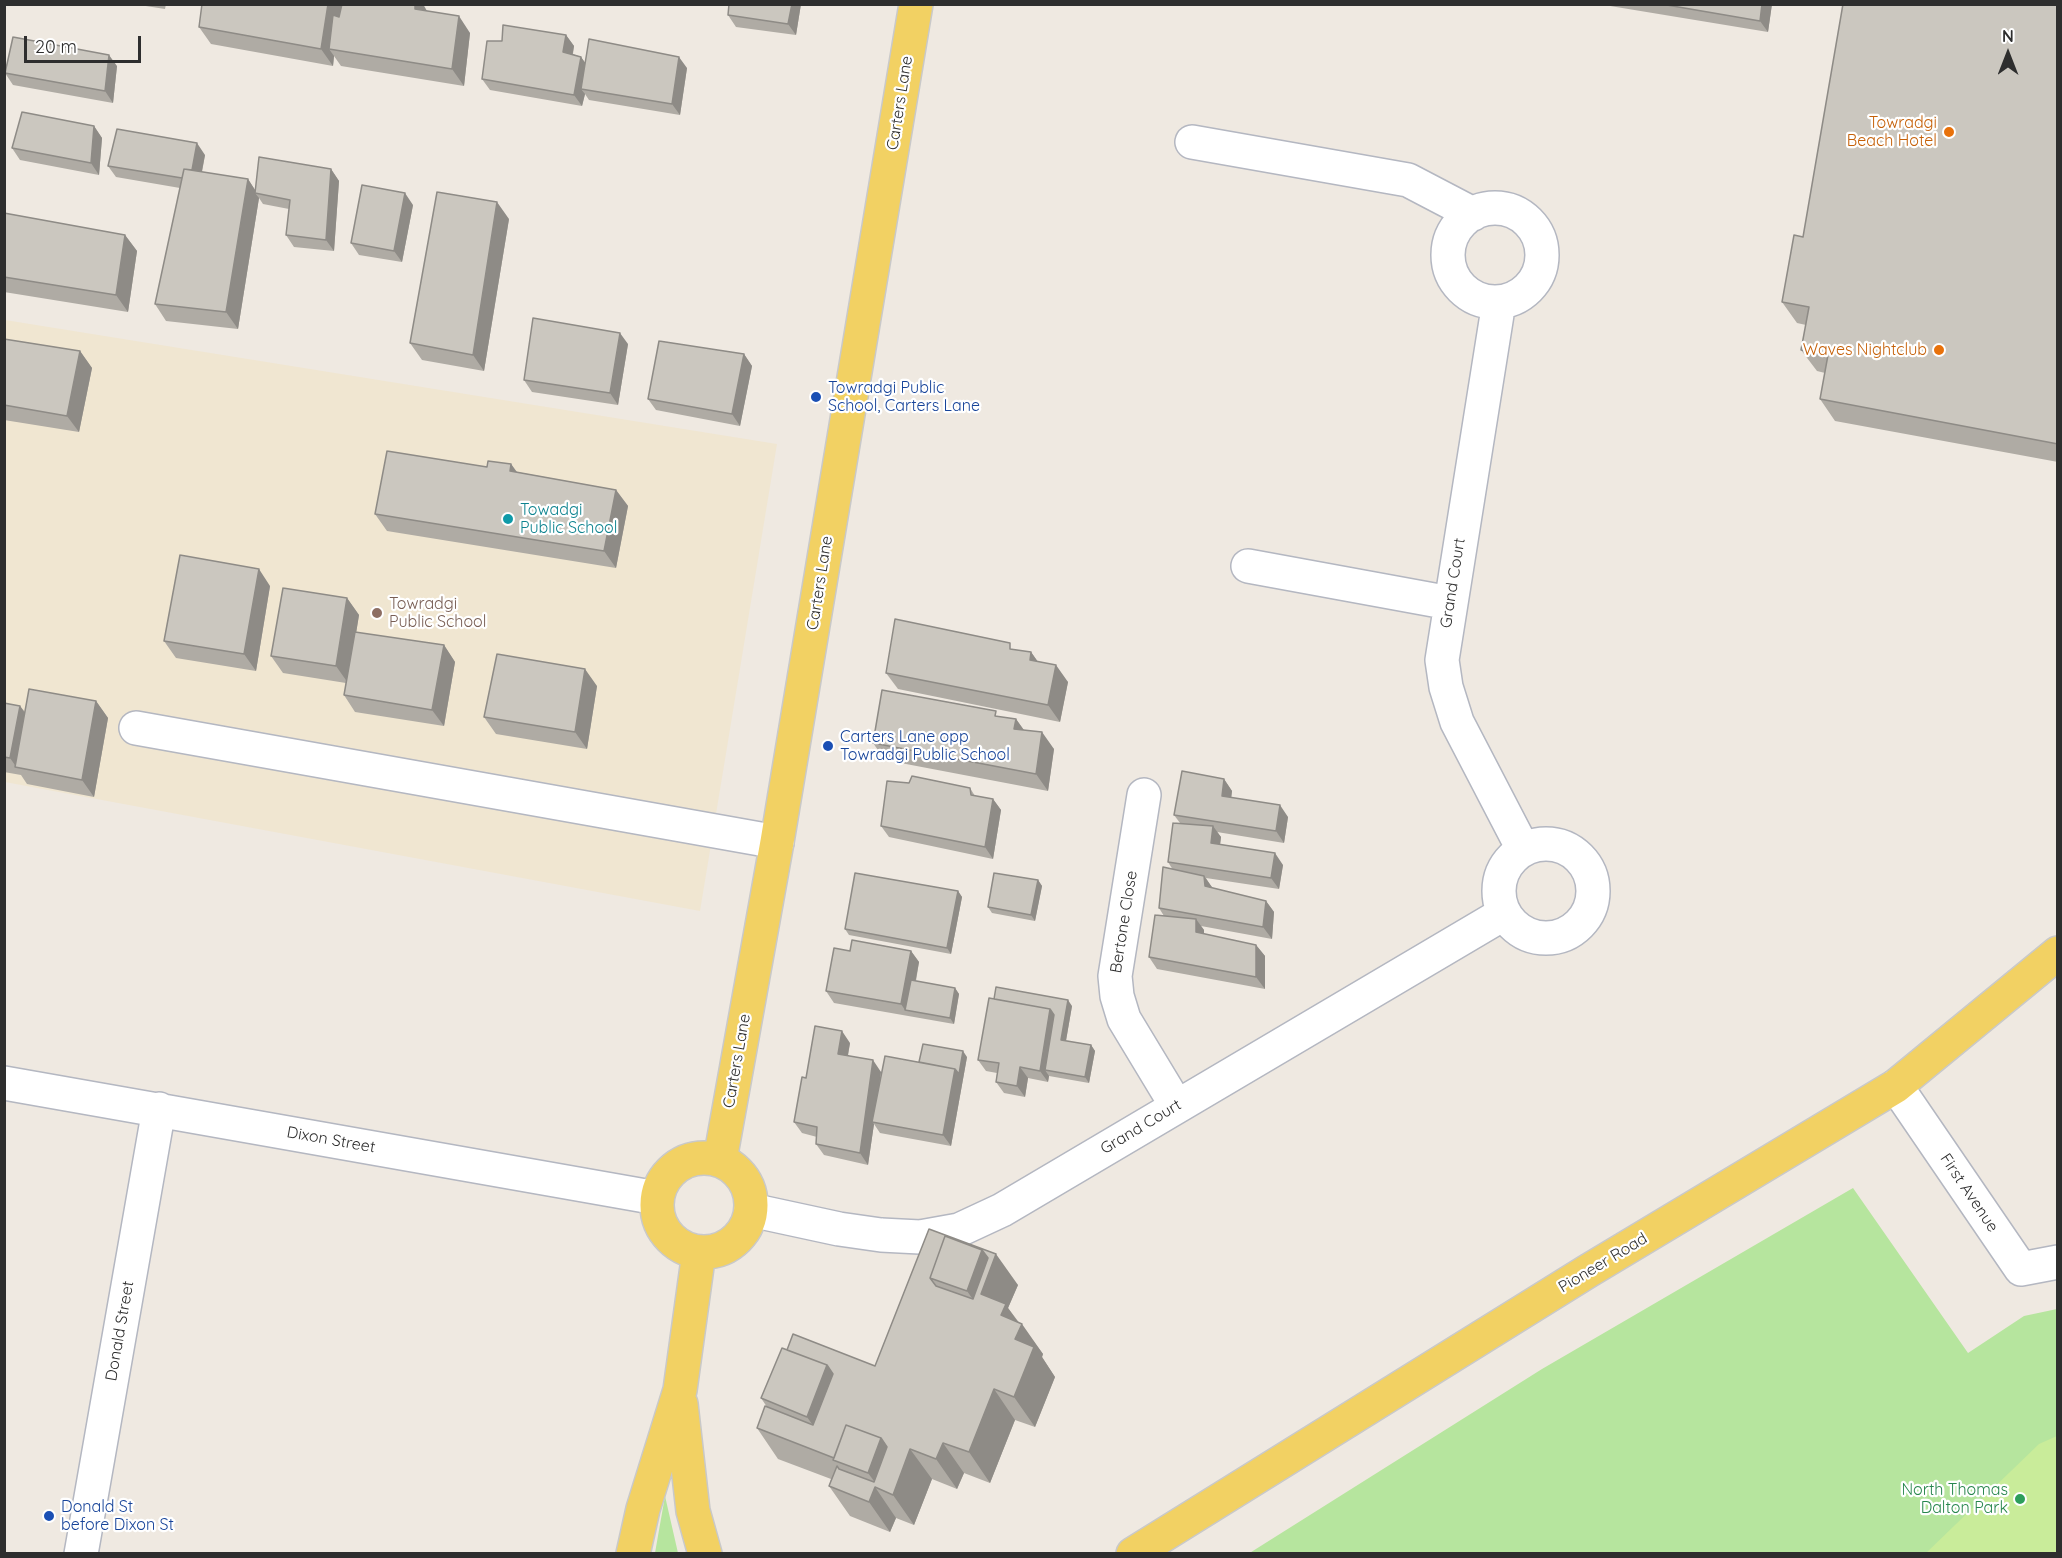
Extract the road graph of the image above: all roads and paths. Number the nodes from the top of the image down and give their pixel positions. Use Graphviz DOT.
graph roads {
  1 [pos="916,4"];
  2 [pos="1192,142"];
  3 [pos="1473,214"];
  4 [pos="1499,302"];
  5 [pos="1248,566"];
  6 [pos="1450,603"];
  7 [pos="136,728"];
  8 [pos="1144,795"];
  9 [pos="777,842"];
  10 [pos="1523,849"];
  11 [pos="1503,914"];
  12 [pos="2058,953"];
  13 [pos="4,1083"];
  14 [pos="1896,1086"];
  15 [pos="1176,1106"];
  16 [pos="159,1109"];
  17 [pos="720,1160"];
  18 [pos="657,1198"];
  19 [pos="751,1210"];
  20 [pos="699,1251"];
  21 [pos="2058,1262"];
  22 [pos="680,1390"];
  23 [pos="81,1554"];
  24 [pos="633,1554"];
  25 [pos="705,1554"];
  26 [pos="1133,1554"];
  1 -- 9 [label="main road, Carters Lane"];
  2 -- 3 [label="street"];
  3 -- 4 [label="street"];
  3 -- 4 [label="street"];
  4 -- 6 [label="street, Grand Court"];
  5 -- 6 [label="street"];
  6 -- 10 [label="street, Grand Court"];
  7 -- 9 [label="street"];
  8 -- 15 [label="street, Bertone Close"];
  9 -- 17 [label="main road, Carters Lane"];
  10 -- 11 [label="street"];
  10 -- 11 [label="street"];
  11 -- 15 [label="street, Grand Court"];
  12 -- 14 [label="main road, Pioneer Road"];
  13 -- 16 [label="street, Dixon Street"];
  14 -- 21 [label="street, First Avenue"];
  14 -- 26 [label="main road, Pioneer Road"];
  15 -- 19 [label="street, Grand Court"];
  16 -- 18 [label="street, Dixon Street"];
  16 -- 23 [label="street, Donald Street"];
  17 -- 18 [label="main road"];
  17 -- 19 [label="main road"];
  18 -- 20 [label="main road"];
  19 -- 20 [label="main road"];
  20 -- 22 [label="main road"];
  22 -- 24 [label="main road"];
  22 -- 25 [label="main road"];
}
